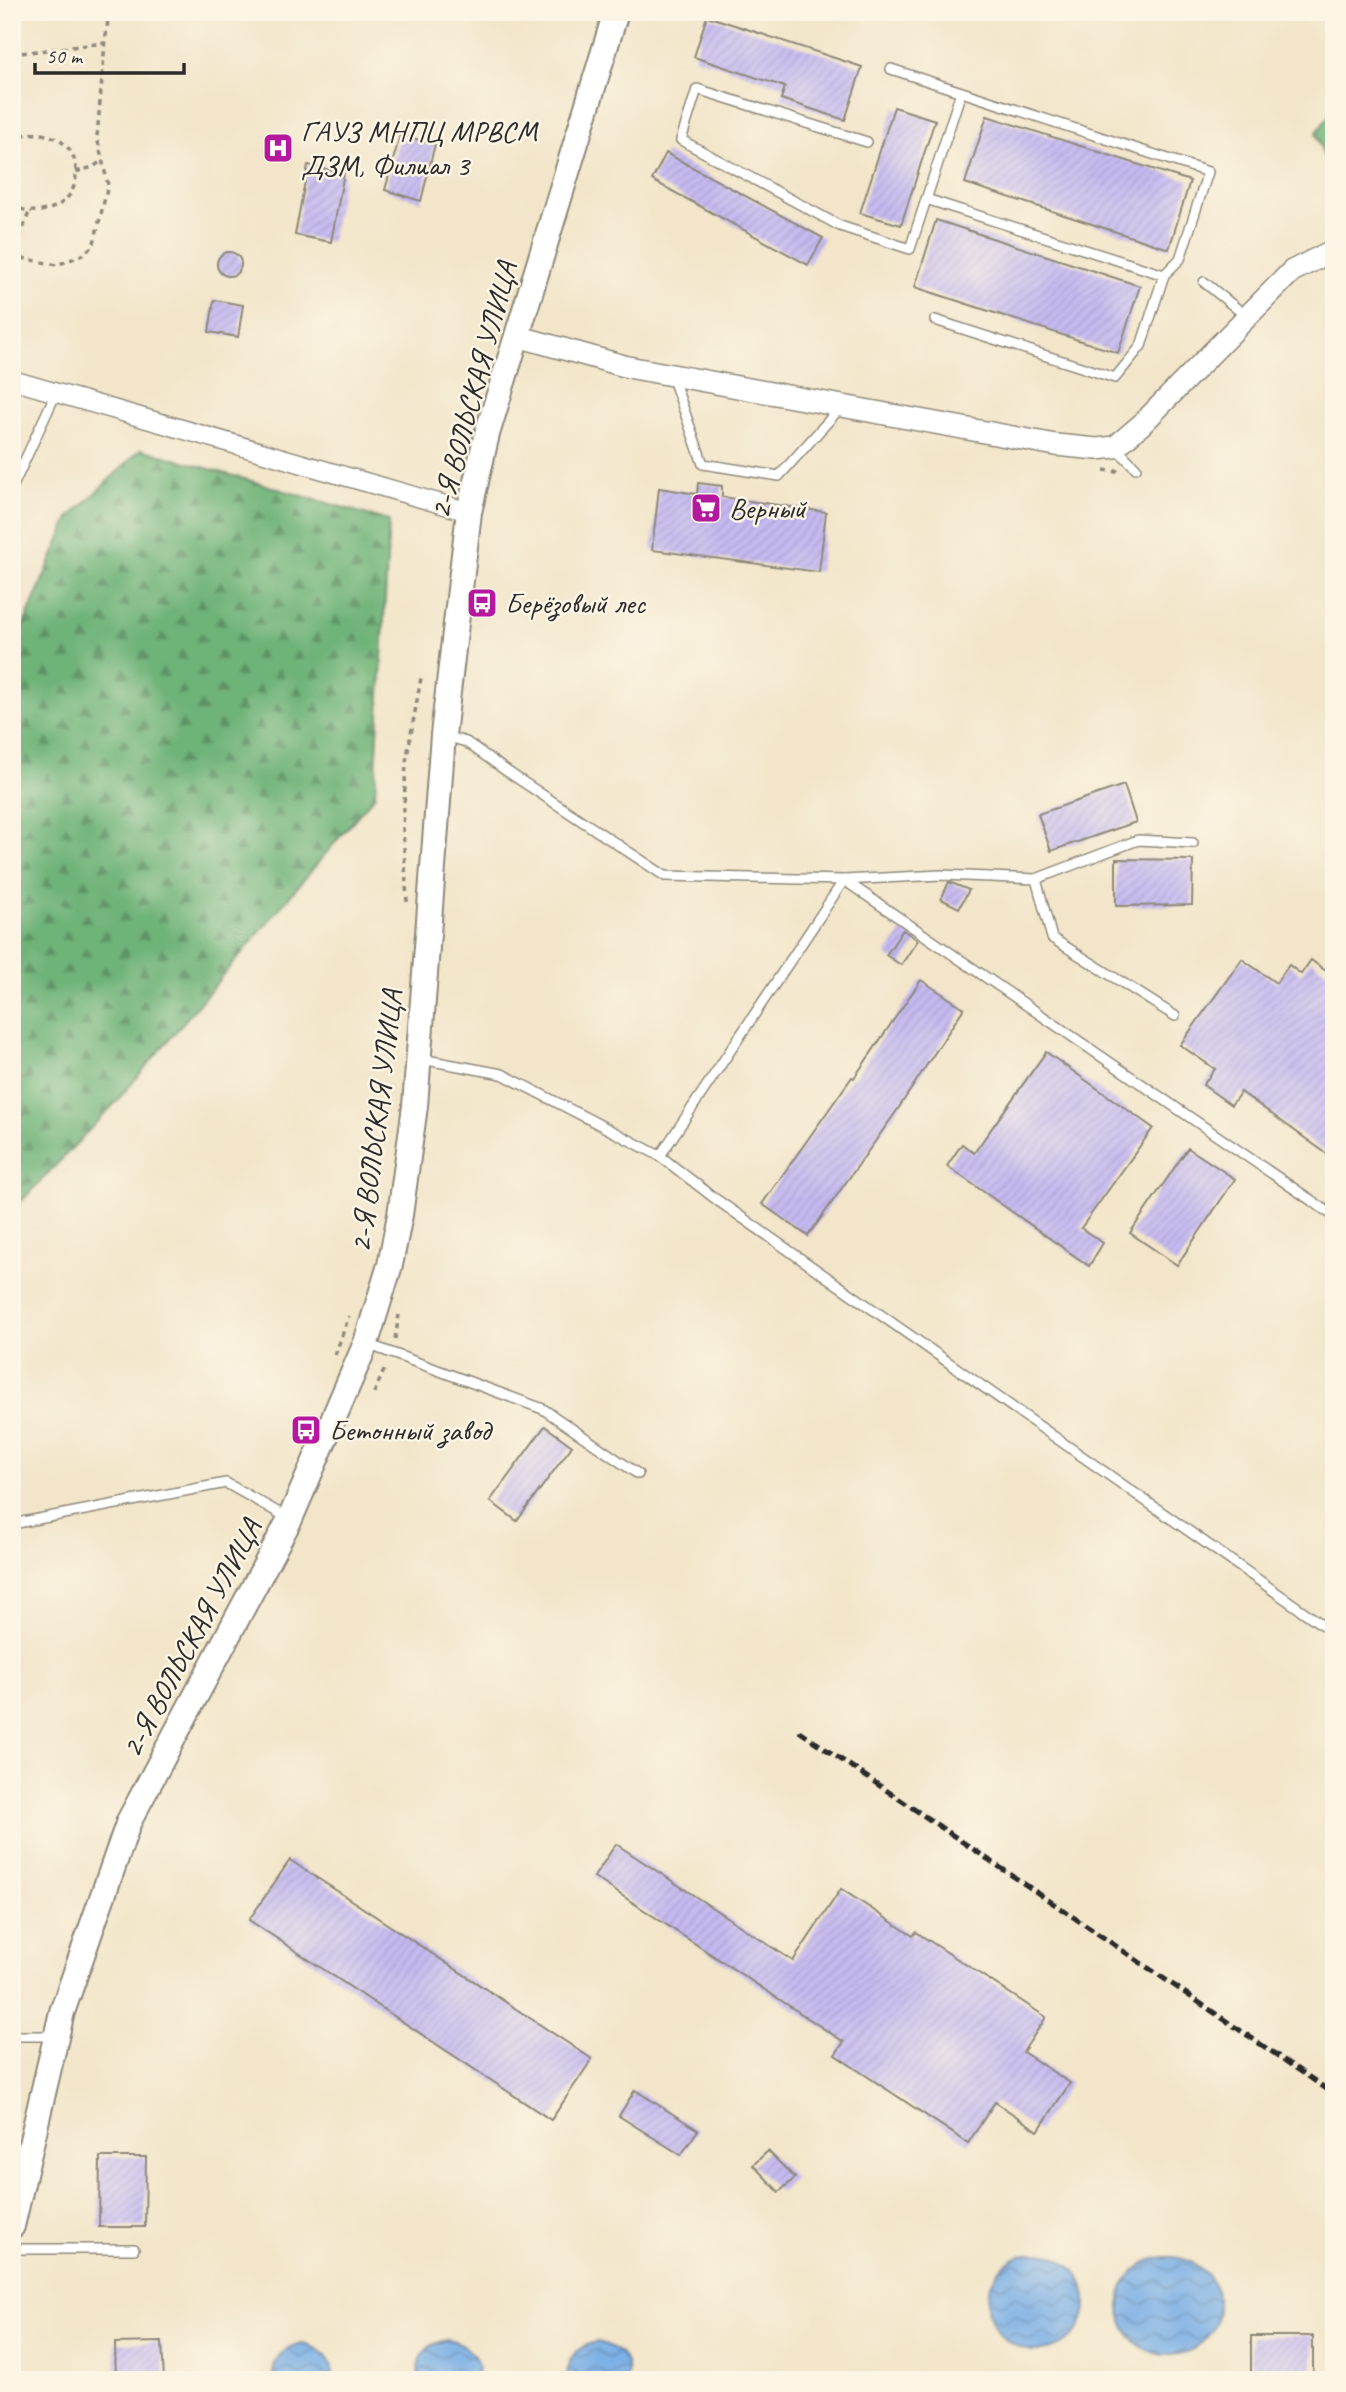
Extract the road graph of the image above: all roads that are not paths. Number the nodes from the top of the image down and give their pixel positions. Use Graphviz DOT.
graph roads {
  1 [pos="616,12"];
  2 [pos="891,69"];
  3 [pos="961,92"];
  4 [pos="867,142"];
  5 [pos="926,199"];
  6 [pos="1334,250"];
  7 [pos="1164,275"];
  8 [pos="1204,282"];
  9 [pos="1247,316"];
  10 [pos="935,320"];
  11 [pos="517,336"];
  12 [pos="671,375"];
  13 [pos="12,380"];
  14 [pos="56,393"];
  15 [pos="842,406"];
  16 [pos="1121,453"];
  17 [pos="1136,468"];
  18 [pos="12,488"];
  19 [pos="469,512"];
  20 [pos="443,735"];
  21 [pos="1193,843"];
  22 [pos="1036,879"];
  23 [pos="844,880"];
  24 [pos="1175,1016"];
  25 [pos="420,1058"];
  26 [pos="660,1156"];
  27 [pos="1334,1216"];
  28 [pos="366,1343"];
  29 [pos="638,1474"];
  30 [pos="290,1520"];
  31 [pos="12,1524"];
  32 [pos="1334,1633"];
  33 [pos="12,2036"];
  34 [pos="58,2036"];
  35 [pos="12,2226"];
  36 [pos="12,2249"];
  37 [pos="134,2249"];
  1 -- 11 [label="main road, 2-Я ВОЛЬСКАЯ УЛИЦА"];
  2 -- 3 [label="lane"];
  3 -- 5 [label="lane"];
  3 -- 7 [label="lane"];
  4 -- 5 [label="lane"];
  5 -- 7 [label="lane"];
  6 -- 9 [label="street"];
  7 -- 10 [label="lane"];
  8 -- 9 [label="lane"];
  9 -- 16 [label="street"];
  11 -- 12 [label="street"];
  11 -- 19 [label="main road, 2-Я ВОЛЬСКАЯ УЛИЦА"];
  12 -- 15 [label="street"];
  12 -- 15 [label="lane"];
  13 -- 14 [label="street"];
  14 -- 18 [label="lane"];
  14 -- 19 [label="street"];
  15 -- 16 [label="street"];
  16 -- 17 [label="lane"];
  19 -- 20 [label="main road, 2-Я ВОЛЬСКАЯ УЛИЦА"];
  20 -- 23 [label="lane"];
  20 -- 25 [label="main road, 2-Я ВОЛЬСКАЯ УЛИЦА"];
  21 -- 22 [label="lane"];
  22 -- 23 [label="lane"];
  22 -- 24 [label="lane"];
  23 -- 26 [label="lane"];
  23 -- 27 [label="lane"];
  25 -- 26 [label="lane"];
  25 -- 28 [label="main road, 2-Я ВОЛЬСКАЯ УЛИЦА"];
  26 -- 32 [label="lane"];
  28 -- 29 [label="lane"];
  28 -- 30 [label="main road, 2-Я ВОЛЬСКАЯ УЛИЦА"];
  30 -- 31 [label="lane"];
  30 -- 34 [label="main road, 2-Я ВОЛЬСКАЯ УЛИЦА"];
  33 -- 34 [label="lane"];
  34 -- 35 [label="main road, 2-Я ВОЛЬСКАЯ УЛИЦА"];
  36 -- 37 [label="lane"];
}
